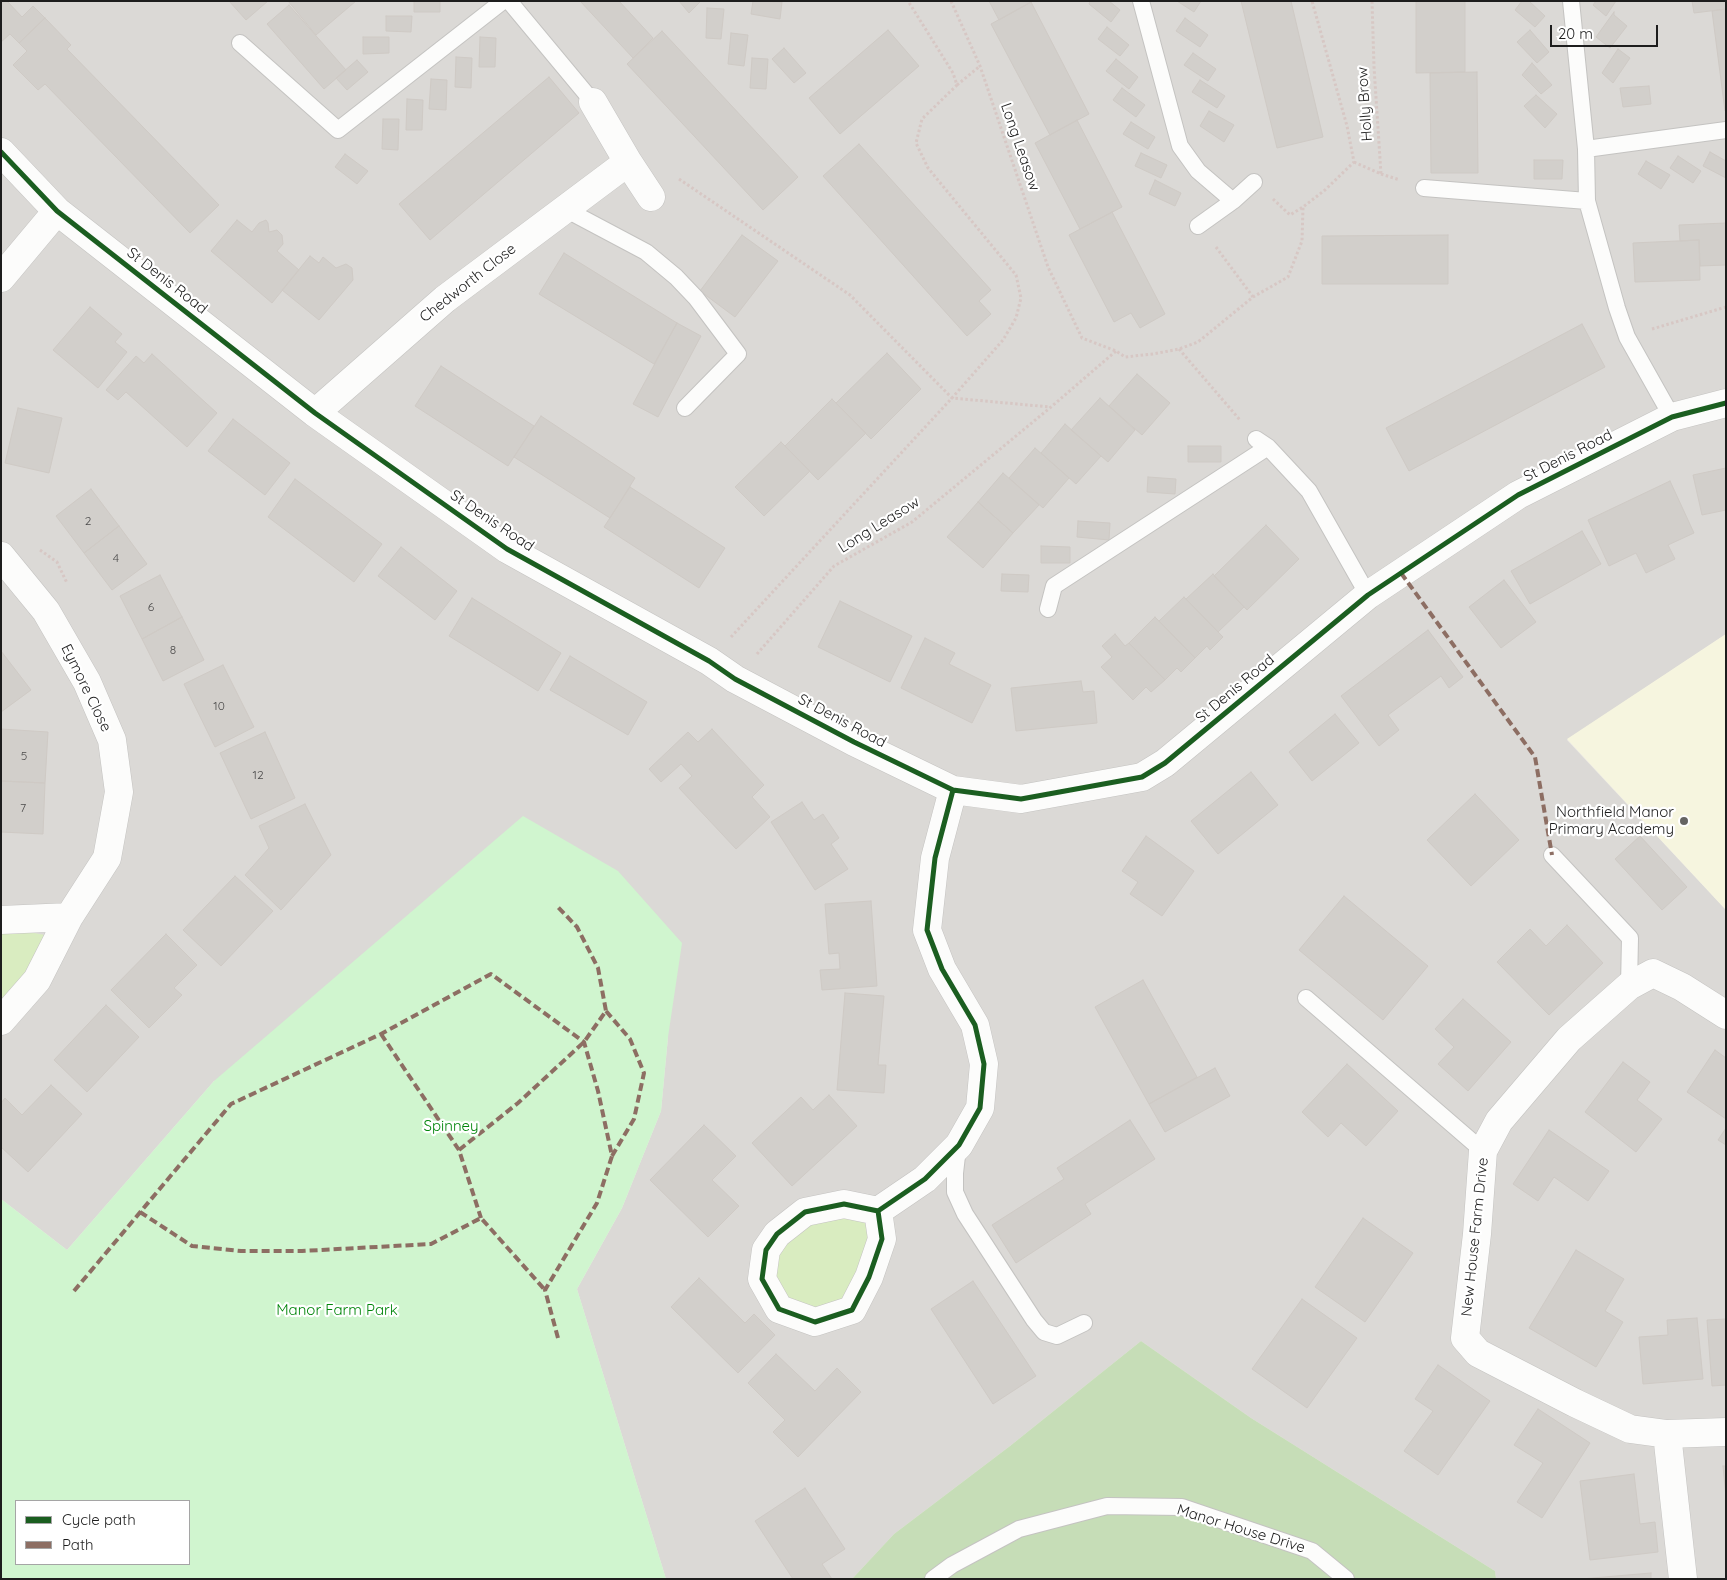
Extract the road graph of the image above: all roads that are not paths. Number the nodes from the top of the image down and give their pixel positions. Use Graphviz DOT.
graph roads {
  1 [pos="503,1"];
  2 [pos="509,1"];
  3 [pos="1141,1"];
  4 [pos="1572,1"];
  5 [pos="240,43"];
  6 [pos="593,102"];
  7 [pos="1726,130"];
  8 [pos="1586,149"];
  9 [pos="1,152"];
  10 [pos="628,162"];
  11 [pos="1254,182"];
  12 [pos="1424,188"];
  13 [pos="651,197"];
  14 [pos="1233,201"];
  15 [pos="1587,201"];
  16 [pos="565,208"];
  17 [pos="57,211"];
  18 [pos="1198,226"];
  19 [pos="1,278"];
  20 [pos="1726,403"];
  21 [pos="685,408"];
  22 [pos="316,413"];
  23 [pos="1672,417"];
  24 [pos="1,556"];
  25 [pos="1368,595"];
  26 [pos="1048,609"];
  27 [pos="953,790"];
  28 [pos="1552,855"];
  29 [pos="69,917"];
  30 [pos="1,920"];
  31 [pos="1629,986"];
  32 [pos="1306,998"];
  33 [pos="1726,1015"];
  34 [pos="1,1021"];
  35 [pos="959,1145"];
  36 [pos="1483,1151"];
  37 [pos="878,1211"];
  38 [pos="1084,1323"];
  39 [pos="1726,1432"];
  40 [pos="1667,1434"];
  41 [pos="933,1579"];
  42 [pos="1346,1579"];
  43 [pos="1682,1579"];
  1 -- 5 [label="lane"];
  2 -- 6 [label="lane"];
  3 -- 14 [label="lane"];
  4 -- 8 [label="lane"];
  6 -- 10 [label="street"];
  7 -- 8 [label="lane"];
  8 -- 15 [label="lane"];
  9 -- 17 [label="street, St Denis Road"];
  10 -- 13 [label="street"];
  10 -- 16 [label="street, Chedworth Close"];
  11 -- 14 [label="lane"];
  12 -- 15 [label="lane"];
  14 -- 18 [label="lane"];
  15 -- 23 [label="lane"];
  16 -- 21 [label="lane"];
  16 -- 22 [label="street, Chedworth Close"];
  17 -- 19 [label="street"];
  17 -- 22 [label="street, St Denis Road"];
  20 -- 23 [label="street, St Denis Road"];
  22 -- 27 [label="street, St Denis Road"];
  23 -- 25 [label="street, St Denis Road"];
  24 -- 29 [label="street, Eymore Close"];
  25 -- 26 [label="lane"];
  25 -- 27 [label="street, St Denis Road"];
  27 -- 35 [label="street"];
  28 -- 31 [label="lane"];
  29 -- 30 [label="street"];
  29 -- 34 [label="street, Eymore Close"];
  31 -- 33 [label="street, New House Farm Drive"];
  31 -- 36 [label="street, New House Farm Drive"];
  32 -- 36 [label="lane"];
  35 -- 37 [label="street"];
  35 -- 38 [label="lane"];
  36 -- 40 [label="street, New House Farm Drive"];
  37 -- 37 [label="street"];
  39 -- 40 [label="street"];
  40 -- 43 [label="street"];
  41 -- 42 [label="lane, Manor House Drive"];
}
